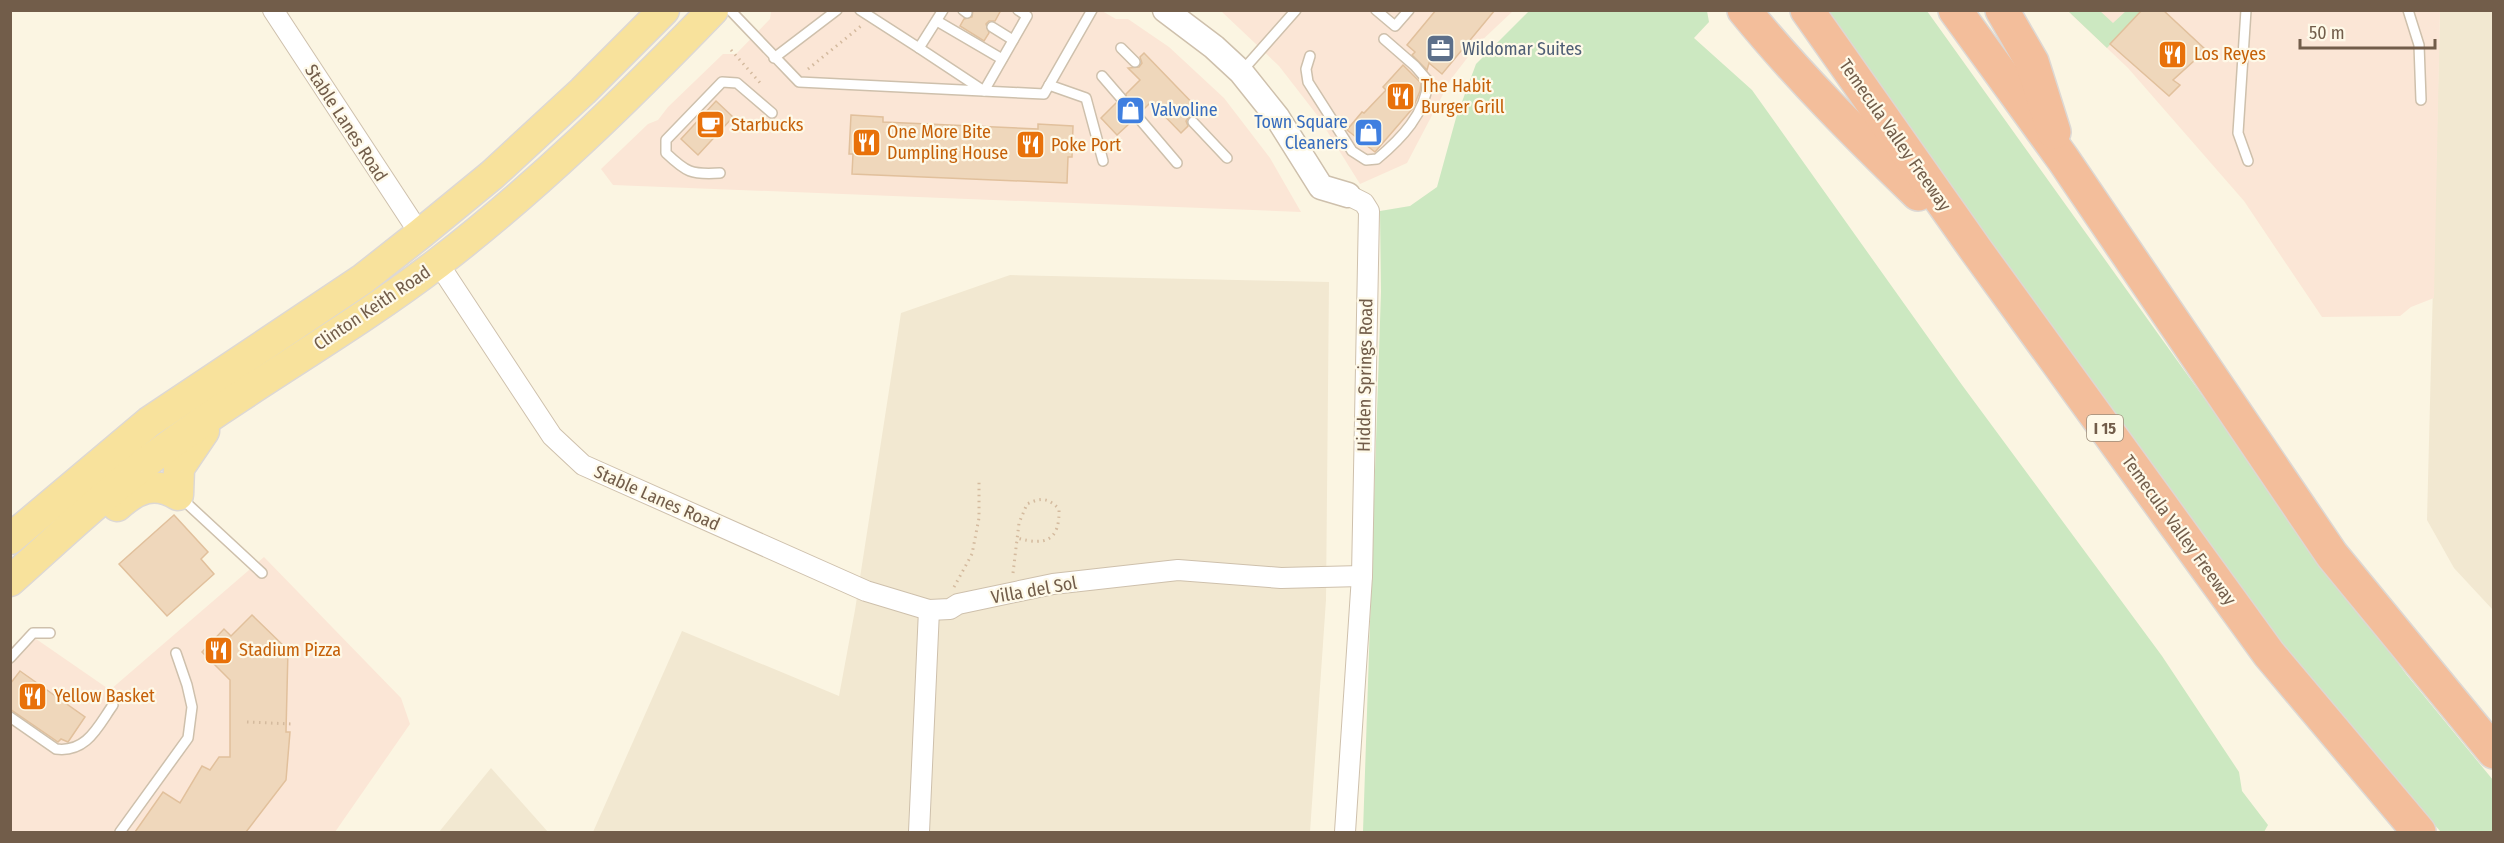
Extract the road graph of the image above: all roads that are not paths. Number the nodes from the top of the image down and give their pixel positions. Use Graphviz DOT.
graph roads {
  1 [pos="273,10"];
  2 [pos="664,10"];
  3 [pos="713,10"];
  4 [pos="730,10"];
  5 [pos="837,10"];
  6 [pos="860,10"];
  7 [pos="943,10"];
  8 [pos="1018,10"];
  9 [pos="1092,10"];
  10 [pos="1165,10"];
  11 [pos="1296,10"];
  12 [pos="1376,10"];
  13 [pos="1409,10"];
  14 [pos="1744,10"];
  15 [pos="1807,10"];
  16 [pos="1955,10"];
  17 [pos="2002,10"];
  18 [pos="2246,10"];
  19 [pos="2408,10"];
  20 [pos="937,21"];
  21 [pos="992,27"];
  22 [pos="1384,39"];
  23 [pos="1013,40"];
  24 [pos="919,48"];
  25 [pos="1121,48"];
  26 [pos="1310,56"];
  27 [pos="774,58"];
  28 [pos="1002,59"];
  29 [pos="1134,62"];
  30 [pos="1241,72"];
  31 [pos="1102,76"];
  32 [pos="1049,84"];
  33 [pos="583,91"];
  34 [pos="984,91"];
  35 [pos="1121,98"];
  36 [pos="2421,100"];
  37 [pos="772,112"];
  38 [pos="1137,116"];
  39 [pos="1192,122"];
  40 [pos="1227,158"];
  41 [pos="2063,159"];
  42 [pos="1103,161"];
  43 [pos="2248,161"];
  44 [pos="1177,163"];
  45 [pos="720,173"];
  46 [pos="1348,195"];
  47 [pos="420,234"];
  48 [pos="1976,250"];
  49 [pos="438,263"];
  50 [pos="313,349"];
  51 [pos="222,409"];
  52 [pos="178,495"];
  53 [pos="10,539"];
  54 [pos="45,550"];
  55 [pos="262,573"];
  56 [pos="1362,576"];
  57 [pos="10,581"];
  58 [pos="929,610"];
  59 [pos="50,633"];
  60 [pos="176,653"];
  61 [pos="10,658"];
  62 [pos="113,705"];
  63 [pos="10,717"];
  64 [pos="2493,752"];
  65 [pos="120,832"];
  66 [pos="919,832"];
  67 [pos="1346,832"];
  68 [pos="2419,832"];
  1 -- 47 [label="street, Stable Lanes Road"];
  2 -- 33 [label="main road, Clinton Keith Road"];
  3 -- 49 [label="main road, Clinton Keith Road"];
  4 -- 27 [label="lane"];
  5 -- 27 [label="lane"];
  6 -- 24 [label="lane"];
  7 -- 20 [label="lane"];
  8 -- 23 [label="lane"];
  9 -- 32 [label="lane"];
  10 -- 30 [label="street, Hidden Springs Road"];
  11 -- 30 [label="lane"];
  12 -- 13 [label="lane"];
  14 -- 48 [label="highway"];
  15 -- 48 [label="highway, Temecula Valley Freeway / I 15"];
  16 -- 41 [label="highway"];
  17 -- 41 [label="highway"];
  18 -- 43 [label="lane"];
  19 -- 36 [label="lane"];
  20 -- 24 [label="lane"];
  20 -- 28 [label="lane"];
  21 -- 23 [label="lane"];
  22 -- 26 [label="lane"];
  23 -- 28 [label="lane"];
  24 -- 34 [label="lane"];
  25 -- 29 [label="lane"];
  27 -- 34 [label="lane"];
  28 -- 34 [label="lane"];
  30 -- 46 [label="street, Hidden Springs Road"];
  31 -- 35 [label="lane"];
  32 -- 34 [label="lane"];
  32 -- 42 [label="lane"];
  33 -- 47 [label="main road, Clinton Keith Road"];
  33 -- 49 [label="main road"];
  37 -- 45 [label="lane"];
  38 -- 44 [label="lane"];
  39 -- 40 [label="lane"];
  41 -- 64 [label="highway"];
  46 -- 56 [label="street, Hidden Springs Road"];
  47 -- 50 [label="main road"];
  47 -- 53 [label="main road, Clinton Keith Road"];
  48 -- 68 [label="highway, Temecula Valley Freeway / I 15"];
  49 -- 50 [label="main road, Clinton Keith Road"];
  49 -- 58 [label="street, Stable Lanes Road"];
  50 -- 51 [label="main road, Clinton Keith Road"];
  51 -- 52 [label="main road"];
  51 -- 54 [label="main road, Clinton Keith Road"];
  52 -- 54 [label="main road"];
  52 -- 55 [label="lane"];
  54 -- 57 [label="main road, Clinton Keith Road"];
  56 -- 58 [label="street, Villa del Sol"];
  56 -- 67 [label="street, Hidden Springs Road"];
  58 -- 66 [label="street"];
  59 -- 61 [label="lane"];
  60 -- 65 [label="lane"];
  62 -- 63 [label="lane"];
}
